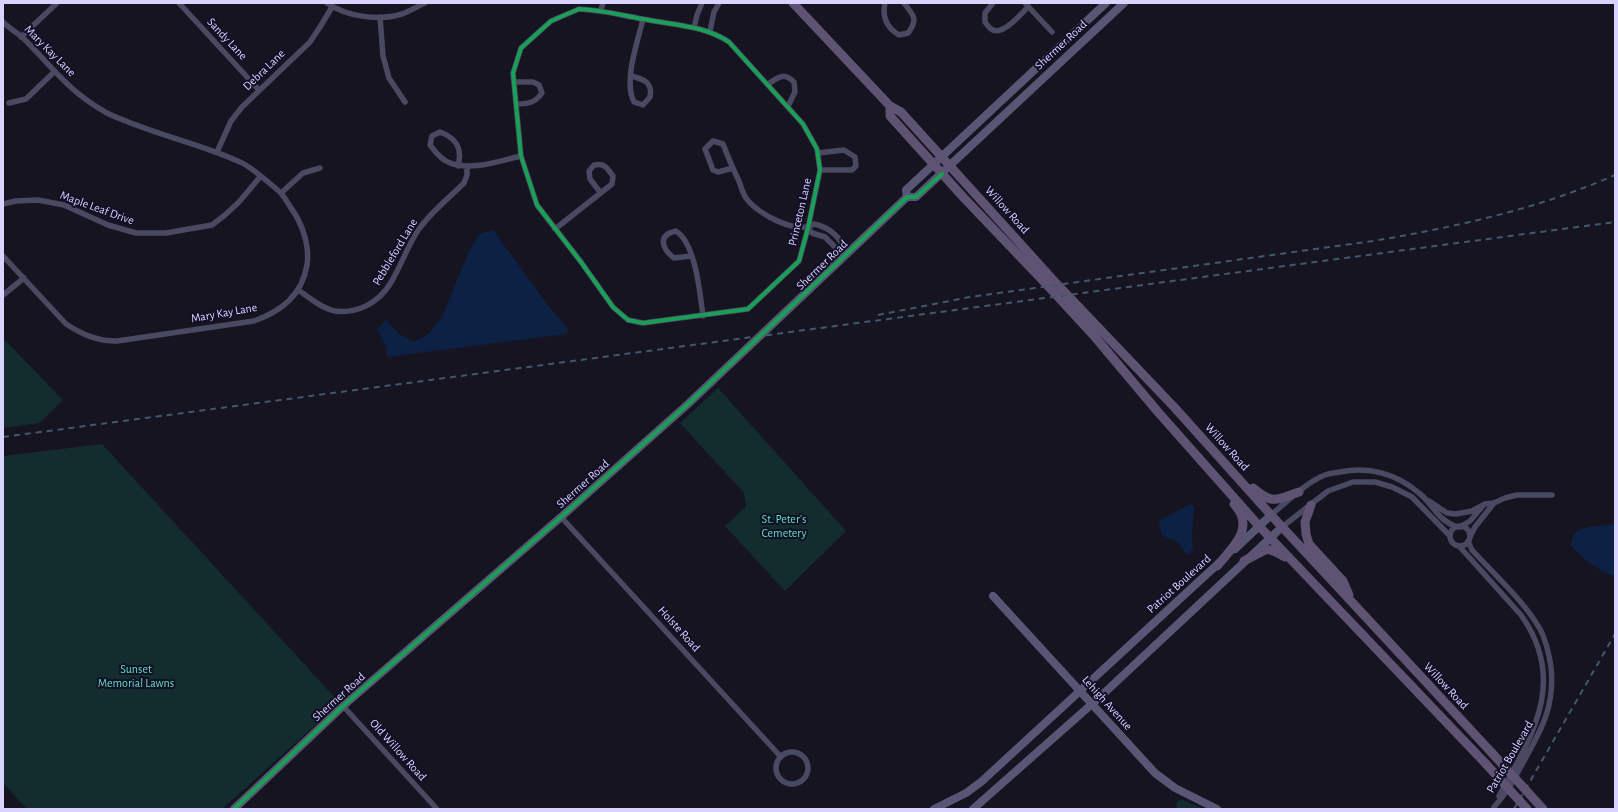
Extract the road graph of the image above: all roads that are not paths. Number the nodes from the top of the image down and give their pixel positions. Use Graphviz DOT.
graph roads {
  1 [pos="57,3"];
  2 [pos="179,3"];
  3 [pos="425,3"];
  4 [pos="603,3"];
  5 [pos="702,3"];
  6 [pos="719,3"];
  7 [pos="793,3"];
  8 [pos="885,3"];
  9 [pos="904,3"];
  10 [pos="992,3"];
  11 [pos="1106,3"];
  12 [pos="1124,3"];
  13 [pos="329,5"];
  14 [pos="1026,5"];
  15 [pos="601,10"];
  16 [pos="380,18"];
  17 [pos="643,20"];
  18 [pos="3,22"];
  19 [pos="694,28"];
  20 [pos="710,31"];
  21 [pos="1052,32"];
  22 [pos="21,37"];
  23 [pos="54,72"];
  24 [pos="630,76"];
  25 [pos="514,82"];
  26 [pos="768,84"];
  27 [pos="259,90"];
  28 [pos="405,102"];
  29 [pos="9,103"];
  30 [pos="516,104"];
  31 [pos="788,106"];
  32 [pos="890,106"];
  33 [pos="217,152"];
  34 [pos="818,152"];
  35 [pos="522,156"];
  36 [pos="942,156"];
  37 [pos="933,164"];
  38 [pos="458,166"];
  39 [pos="467,166"];
  40 [pos="950,166"];
  41 [pos="320,168"];
  42 [pos="733,168"];
  43 [pos="820,170"];
  44 [pos="942,174"];
  45 [pos="260,177"];
  46 [pos="600,192"];
  47 [pos="281,194"];
  48 [pos="907,197"];
  49 [pos="3,204"];
  50 [pos="808,228"];
  51 [pos="555,229"];
  52 [pos="848,254"];
  53 [pos="3,256"];
  54 [pos="691,256"];
  55 [pos="24,278"];
  56 [pos="298,290"];
  57 [pos="3,295"];
  58 [pos="703,316"];
  59 [pos="1175,408"];
  60 [pos="1158,412"];
  61 [pos="1299,492"];
  62 [pos="1552,495"];
  63 [pos="1424,497"];
  64 [pos="1494,503"];
  65 [pos="1485,504"];
  66 [pos="1311,505"];
  67 [pos="1271,515"];
  68 [pos="562,517"];
  69 [pos="1259,526"];
  70 [pos="1282,526"];
  71 [pos="1459,527"];
  72 [pos="1450,536"];
  73 [pos="1270,537"];
  74 [pos="1469,540"];
  75 [pos="1459,546"];
  76 [pos="1244,561"];
  77 [pos="1217,566"];
  78 [pos="1298,566"];
  79 [pos="993,596"];
  80 [pos="1350,600"];
  81 [pos="1080,690"];
  82 [pos="1091,704"];
  83 [pos="343,706"];
  84 [pos="781,757"];
  85 [pos="951,801"];
  86 [pos="1493,808"];
  87 [pos="234,809"];
  88 [pos="437,809"];
  89 [pos="934,809"];
  90 [pos="941,809"];
  91 [pos="973,809"];
  92 [pos="1217,809"];
  93 [pos="1526,809"];
  94 [pos="1543,809"];
  1 -- 22 [label="street"];
  2 -- 27 [label="street, Sandy Lane"];
  3 -- 16 [label="street"];
  4 -- 15 [label="street"];
  5 -- 19 [label="street"];
  6 -- 20 [label="street"];
  7 -- 32 [label="main road, Willow Road"];
  8 -- 9 [label="street"];
  10 -- 14 [label="street"];
  11 -- 36 [label="main road, Shermer Road"];
  12 -- 40 [label="main road, Shermer Road"];
  13 -- 16 [label="street"];
  13 -- 27 [label="street, Debra Lane"];
  14 -- 21 [label="street"];
  15 -- 17 [label="street, Princeton Lane"];
  15 -- 25 [label="street, Princeton Lane"];
  16 -- 28 [label="street"];
  17 -- 19 [label="street, Princeton Lane"];
  17 -- 24 [label="street"];
  18 -- 22 [label="street, Mary Kay Lane"];
  19 -- 20 [label="street, Princeton Lane"];
  20 -- 26 [label="street, Princeton Lane"];
  22 -- 23 [label="street, Mary Kay Lane"];
  23 -- 29 [label="street"];
  23 -- 33 [label="street, Mary Kay Lane"];
  24 -- 24 [label="street"];
  25 -- 30 [label="street, Princeton Lane"];
  25 -- 30 [label="street"];
  26 -- 31 [label="street, Princeton Lane"];
  26 -- 31 [label="street"];
  27 -- 33 [label="street, Debra Lane"];
  30 -- 35 [label="street, Princeton Lane"];
  31 -- 34 [label="street, Princeton Lane"];
  32 -- 36 [label="main road, Willow Road"];
  32 -- 37 [label="main road, Willow Road"];
  33 -- 45 [label="street, Mary Kay Lane"];
  34 -- 43 [label="street, Princeton Lane"];
  34 -- 43 [label="street"];
  35 -- 39 [label="street"];
  35 -- 51 [label="street, Princeton Lane"];
  36 -- 37 [label="main road, Shermer Road"];
  36 -- 40 [label="main road, Willow Road"];
  37 -- 44 [label="main road, Willow Road"];
  37 -- 48 [label="main road, Shermer Road"];
  38 -- 38 [label="street"];
  38 -- 39 [label="street"];
  39 -- 56 [label="street, Pebbleford Lane"];
  40 -- 44 [label="main road, Shermer Road"];
  40 -- 59 [label="main road, Willow Road"];
  41 -- 47 [label="street"];
  42 -- 42 [label="street"];
  42 -- 50 [label="street"];
  43 -- 50 [label="street, Princeton Lane"];
  44 -- 48 [label="main road, Shermer Road"];
  44 -- 60 [label="main road, Willow Road"];
  45 -- 47 [label="street, Mary Kay Lane"];
  45 -- 49 [label="street, Maple Leaf Drive"];
  46 -- 46 [label="street"];
  46 -- 51 [label="street"];
  47 -- 56 [label="street, Mary Kay Lane"];
  48 -- 52 [label="main road, Shermer Road"];
  50 -- 52 [label="street"];
  50 -- 52 [label="street"];
  50 -- 58 [label="street, Princeton Lane"];
  51 -- 58 [label="street, Princeton Lane"];
  52 -- 68 [label="main road, Shermer Road"];
  53 -- 55 [label="street, Mary Kay Lane"];
  54 -- 54 [label="street"];
  54 -- 58 [label="street"];
  55 -- 56 [label="street, Mary Kay Lane"];
  55 -- 57 [label="street"];
  59 -- 61 [label="main road"];
  59 -- 67 [label="main road, Willow Road"];
  60 -- 69 [label="main road, Willow Road"];
  60 -- 77 [label="main road"];
  61 -- 63 [label="street, Patriot Boulevard"];
  61 -- 67 [label="street, Patriot Boulevard"];
  62 -- 64 [label="street"];
  63 -- 65 [label="street"];
  63 -- 71 [label="street, Patriot Boulevard"];
  64 -- 65 [label="street"];
  64 -- 74 [label="street"];
  65 -- 71 [label="street"];
  66 -- 70 [label="street, Patriot Boulevard"];
  66 -- 72 [label="street, Patriot Boulevard"];
  66 -- 80 [label="main road"];
  67 -- 69 [label="main road, Patriot Boulevard"];
  67 -- 70 [label="main road, Willow Road"];
  68 -- 83 [label="main road, Shermer Road"];
  68 -- 84 [label="street, Holste Road"];
  69 -- 73 [label="main road, Willow Road"];
  69 -- 77 [label="main road, Patriot Boulevard"];
  70 -- 73 [label="main road, Patriot Boulevard"];
  70 -- 80 [label="main road, Willow Road"];
  71 -- 72 [label="street"];
  71 -- 74 [label="street, Patriot Boulevard"];
  72 -- 75 [label="street, Patriot Boulevard"];
  73 -- 76 [label="main road, Patriot Boulevard"];
  73 -- 78 [label="main road, Willow Road"];
  74 -- 75 [label="street"];
  74 -- 86 [label="street, Patriot Boulevard"];
  75 -- 86 [label="street, Patriot Boulevard"];
  76 -- 78 [label="main road"];
  76 -- 82 [label="main road, Patriot Boulevard"];
  77 -- 81 [label="main road, Patriot Boulevard"];
  78 -- 93 [label="main road, Willow Road, bridge"];
  79 -- 81 [label="main road, Lehigh Avenue"];
  80 -- 94 [label="main road, Willow Road, bridge"];
  81 -- 82 [label="main road, Lehigh Avenue"];
  81 -- 85 [label="main road, Patriot Boulevard"];
  82 -- 91 [label="main road, Patriot Boulevard"];
  82 -- 92 [label="main road, Lehigh Avenue"];
  83 -- 87 [label="main road, Shermer Road"];
  83 -- 88 [label="street, Old Willow Road"];
  84 -- 84 [label="street"];
  85 -- 89 [label="main road, Patriot Boulevard"];
  85 -- 90 [label="main road"];
}
